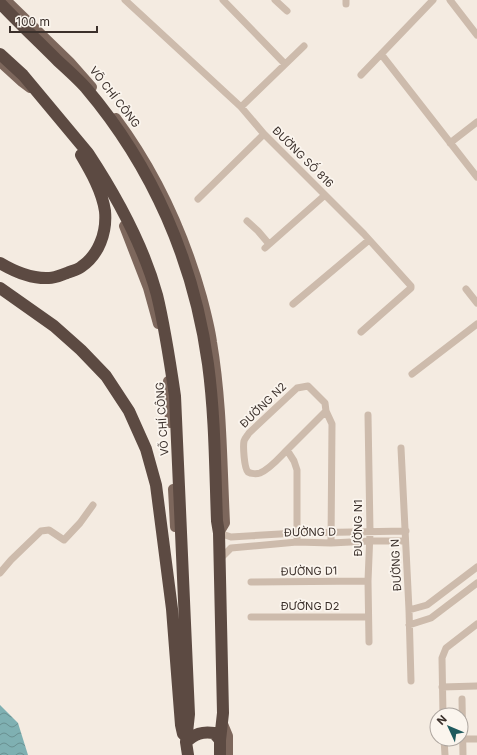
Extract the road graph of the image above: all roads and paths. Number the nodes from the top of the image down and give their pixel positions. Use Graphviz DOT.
graph roads {
  1 [pos="6,0"];
  2 [pos="125,0"];
  3 [pos="223,0"];
  4 [pos="275,0"];
  5 [pos="433,0"];
  6 [pos="450,0"];
  7 [pos="0,4"];
  8 [pos="287,11"];
  9 [pos="477,35"];
  10 [pos="304,46"];
  11 [pos="0,54"];
  12 [pos="381,54"];
  13 [pos="0,62"];
  14 [pos="285,64"];
  15 [pos="361,75"];
  16 [pos="36,92"];
  17 [pos="101,103"];
  18 [pos="241,106"];
  19 [pos="477,122"];
  20 [pos="264,134"];
  21 [pos="73,136"];
  22 [pos="450,143"];
  23 [pos="477,177"];
  24 [pos="325,195"];
  25 [pos="198,199"];
  26 [pos="247,221"];
  27 [pos="369,240"];
  28 [pos="0,263"];
  29 [pos="0,288"];
  30 [pos="466,289"];
  31 [pos="477,303"];
  32 [pos="293,304"];
  33 [pos="477,324"];
  34 [pos="361,332"];
  35 [pos="412,374"];
  36 [pos="326,411"];
  37 [pos="368,415"];
  38 [pos="401,448"];
  39 [pos="287,450"];
  40 [pos="94,506"];
  41 [pos="406,531"];
  42 [pos="331,532"];
  43 [pos="370,532"];
  44 [pos="219,533"];
  45 [pos="297,533"];
  46 [pos="370,541"];
  47 [pos="405,541"];
  48 [pos="298,542"];
  49 [pos="331,543"];
  50 [pos="220,559"];
  51 [pos="477,567"];
  52 [pos="0,573"];
  53 [pos="368,581"];
  54 [pos="251,582"];
  55 [pos="477,583"];
  56 [pos="409,610"];
  57 [pos="251,617"];
  58 [pos="368,617"];
  59 [pos="477,624"];
  60 [pos="409,625"];
  61 [pos="369,642"];
  62 [pos="411,681"];
  63 [pos="477,686"];
  64 [pos="442,687"];
  65 [pos="462,699"];
  66 [pos="443,707"];
  67 [pos="462,707"];
  68 [pos="188,723"];
  69 [pos="223,724"];
  70 [pos="220,740"];
  71 [pos="186,742"];
  72 [pos="182,755"];
  73 [pos="188,755"];
  74 [pos="220,755"];
  75 [pos="228,755"];
  1 -- 17 [label="main road, VÕ CHÍ CÔNG"];
  2 -- 18 [label="street, ĐƯỜNG SỐ 816"];
  3 -- 14 [label="street"];
  4 -- 8 [label="street"];
  5 -- 12 [label="street"];
  6 -- 9 [label="street"];
  7 -- 17 [label="highway, VÕ CHÍ CÔNG"];
  10 -- 14 [label="street"];
  11 -- 16 [label="highway, VÕ CHÍ CÔNG"];
  12 -- 15 [label="street"];
  12 -- 22 [label="street"];
  13 -- 16 [label="main road, VÕ CHÍ CÔNG"];
  14 -- 18 [label="street"];
  16 -- 21 [label="highway, VÕ CHÍ CÔNG"];
  17 -- 44 [label="highway, VÕ CHÍ CÔNG"];
  18 -- 20 [label="street, ĐƯỜNG SỐ 816"];
  19 -- 22 [label="street"];
  20 -- 24 [label="street, ĐƯỜNG SỐ 816"];
  20 -- 25 [label="street"];
  21 -- 28 [label="highway"];
  21 -- 68 [label="highway, VÕ CHÍ CÔNG"];
  22 -- 23 [label="street"];
  24 -- 26 [label="street"];
  24 -- 27 [label="street, ĐƯỜNG SỐ 816"];
  27 -- 32 [label="street"];
  27 -- 34 [label="street, ĐƯỜNG SỐ 816"];
  29 -- 71 [label="highway"];
  30 -- 31 [label="street"];
  33 -- 35 [label="street"];
  36 -- 39 [label="street"];
  36 -- 39 [label="street, ĐƯỜNG N2"];
  36 -- 42 [label="street, ĐƯỜNG N2"];
  37 -- 43 [label="street, ĐƯỜNG N1"];
  38 -- 41 [label="street, ĐƯỜNG N"];
  39 -- 45 [label="street"];
  40 -- 52 [label="street"];
  41 -- 43 [label="street, ĐƯỜNG D"];
  41 -- 47 [label="street, ĐƯỜNG N"];
  42 -- 43 [label="street, ĐƯỜNG D"];
  42 -- 45 [label="street, ĐƯỜNG D"];
  42 -- 49 [label="street, ĐƯỜNG N2"];
  43 -- 46 [label="street, ĐƯỜNG N1"];
  44 -- 45 [label="street, ĐƯỜNG D"];
  44 -- 50 [label="highway, VÕ CHÍ CÔNG"];
  45 -- 48 [label="street"];
  46 -- 47 [label="street, ĐƯỜNG D"];
  46 -- 49 [label="street, ĐƯỜNG D"];
  46 -- 53 [label="street, ĐƯỜNG N1"];
  47 -- 56 [label="street, ĐƯỜNG N"];
  48 -- 49 [label="street, ĐƯỜNG D"];
  48 -- 50 [label="street, ĐƯỜNG D"];
  50 -- 69 [label="highway, VÕ CHÍ CÔNG"];
  51 -- 56 [label="street"];
  53 -- 54 [label="street, ĐƯỜNG D1"];
  53 -- 58 [label="street, ĐƯỜNG N1"];
  55 -- 60 [label="street"];
  56 -- 60 [label="street, ĐƯỜNG N"];
  57 -- 58 [label="street, ĐƯỜNG D2"];
  58 -- 61 [label="street, ĐƯỜNG N1"];
  59 -- 64 [label="street"];
  60 -- 62 [label="street, ĐƯỜNG N"];
  63 -- 64 [label="street"];
  64 -- 66 [label="street"];
  65 -- 67 [label="street"];
  68 -- 69 [label="highway"];
  68 -- 71 [label="highway, VÕ CHÍ CÔNG"];
  69 -- 70 [label="highway, VÕ CHÍ CÔNG"];
  69 -- 75 [label="main road, VÕ CHÍ CÔNG"];
  70 -- 71 [label="highway"];
  70 -- 74 [label="highway, VÕ CHÍ CÔNG"];
  71 -- 72 [label="main road, VÕ CHÍ CÔNG"];
  71 -- 73 [label="highway, VÕ CHÍ CÔNG"];
}
